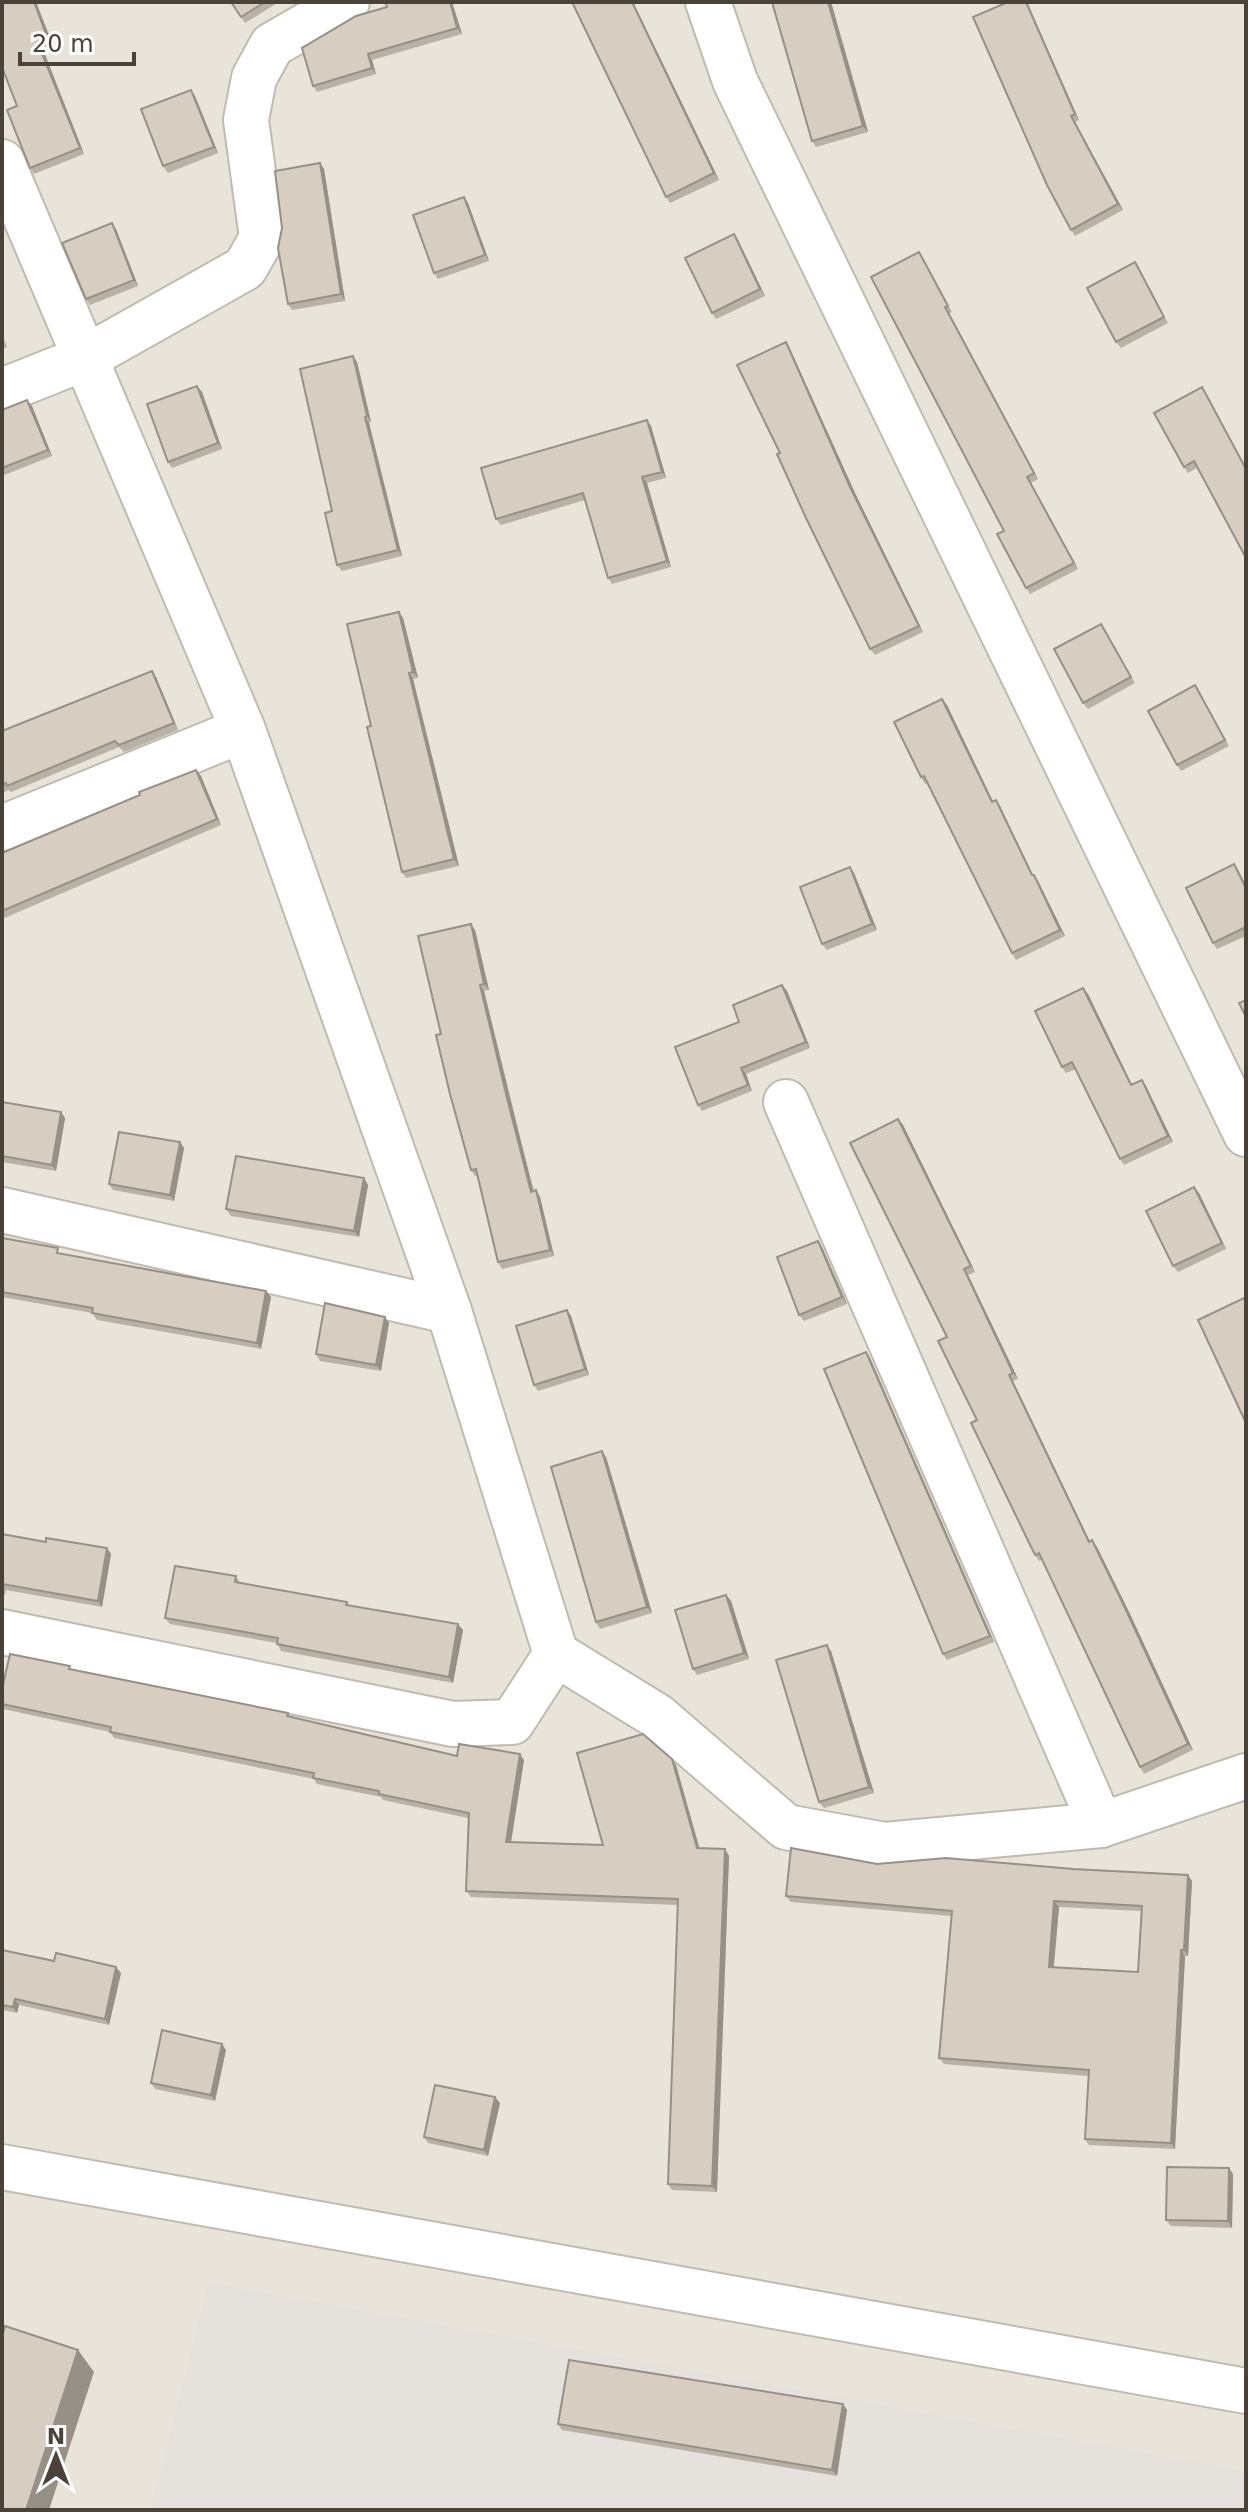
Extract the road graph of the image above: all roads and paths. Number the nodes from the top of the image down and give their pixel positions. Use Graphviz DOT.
graph roads {
  1 [pos="347,2"];
  2 [pos="708,2"];
  3 [pos="2,162"];
  4 [pos="85,358"];
  5 [pos="2,391"];
  6 [pos="243,730"];
  7 [pos="2,828"];
  8 [pos="786,1102"];
  9 [pos="1246,1134"];
  10 [pos="2,1210"];
  11 [pos="449,1311"];
  12 [pos="2,1632"];
  13 [pos="556,1654"];
  14 [pos="1246,1776"];
  15 [pos="1101,1825"];
  16 [pos="2,2167"];
  17 [pos="1246,2391"];
  1 -- 4 [label="street"];
  2 -- 9 [label="street"];
  3 -- 4 [label="street"];
  4 -- 5 [label="street"];
  4 -- 6 [label="street"];
  6 -- 7 [label="street"];
  6 -- 11 [label="street"];
  8 -- 15 [label="street"];
  10 -- 11 [label="street"];
  11 -- 13 [label="street"];
  12 -- 13 [label="street"];
  13 -- 15 [label="street"];
  14 -- 15 [label="street"];
  16 -- 17 [label="street"];
}
